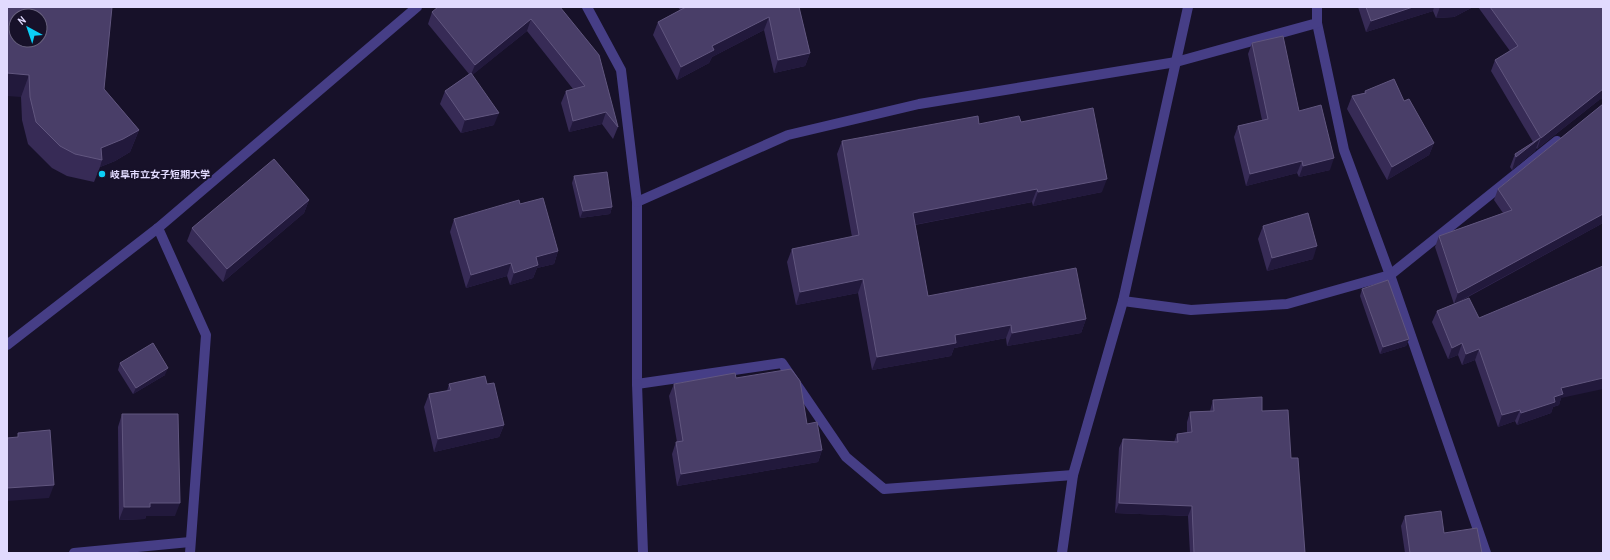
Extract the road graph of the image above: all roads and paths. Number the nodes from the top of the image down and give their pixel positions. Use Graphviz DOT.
graph roads {
  1 [pos="417,7"];
  2 [pos="588,7"];
  3 [pos="1188,7"];
  4 [pos="1317,7"];
  5 [pos="1317,23"];
  6 [pos="1176,62"];
  7 [pos="1566,134"];
  8 [pos="637,202"];
  9 [pos="158,228"];
  10 [pos="1390,275"];
  11 [pos="1123,301"];
  12 [pos="7,345"];
  13 [pos="637,384"];
  14 [pos="1073,475"];
  15 [pos="190,542"];
  16 [pos="74,553"];
  17 [pos="190,553"];
  18 [pos="643,553"];
  19 [pos="1062,553"];
  20 [pos="1486,553"];
  1 -- 9 [label="street"];
  2 -- 8 [label="street"];
  3 -- 6 [label="street"];
  4 -- 5 [label="street"];
  5 -- 6 [label="street"];
  5 -- 10 [label="street"];
  6 -- 8 [label="street"];
  6 -- 11 [label="street"];
  7 -- 10 [label="street"];
  8 -- 13 [label="street"];
  9 -- 12 [label="street"];
  9 -- 15 [label="street"];
  10 -- 11 [label="street"];
  10 -- 20 [label="street"];
  11 -- 14 [label="street"];
  13 -- 14 [label="street"];
  13 -- 18 [label="street"];
  14 -- 19 [label="street"];
  15 -- 16 [label="street"];
  15 -- 17 [label="street"];
}
